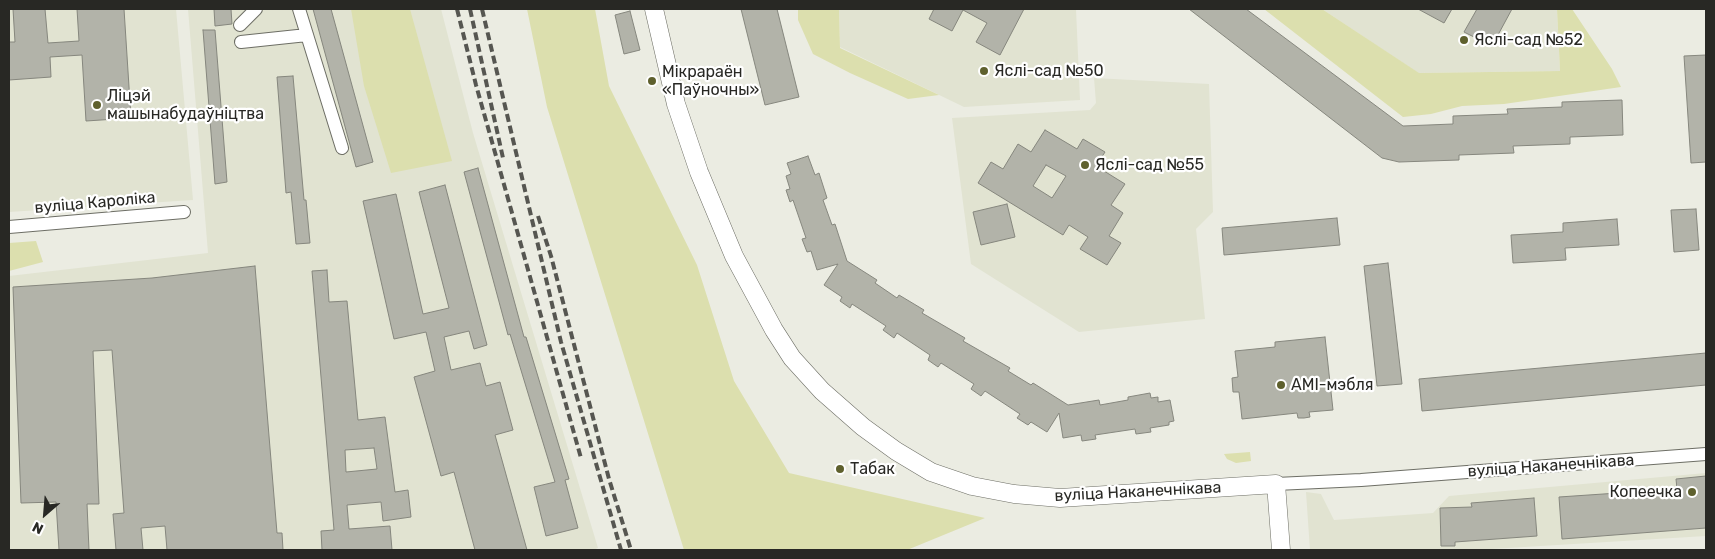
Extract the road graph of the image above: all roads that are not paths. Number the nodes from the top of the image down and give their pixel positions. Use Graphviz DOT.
graph roads {
  1 [pos="256,9"];
  2 [pos="299,9"];
  3 [pos="654,9"];
  4 [pos="240,25"];
  5 [pos="307,35"];
  6 [pos="241,42"];
  7 [pos="342,148"];
  8 [pos="184,212"];
  9 [pos="9,227"];
  10 [pos="1706,454"];
  11 [pos="1276,484"];
  12 [pos="1281,550"];
  1 -- 4 [label="street"];
  2 -- 5 [label="street"];
  3 -- 11 [label="main road, вуліца Наканечнікава"];
  5 -- 6 [label="street"];
  5 -- 7 [label="street"];
  8 -- 9 [label="street, вуліца Кароліка"];
  10 -- 11 [label="street, вуліца Наканечнікава"];
  11 -- 12 [label="main road"];
}
